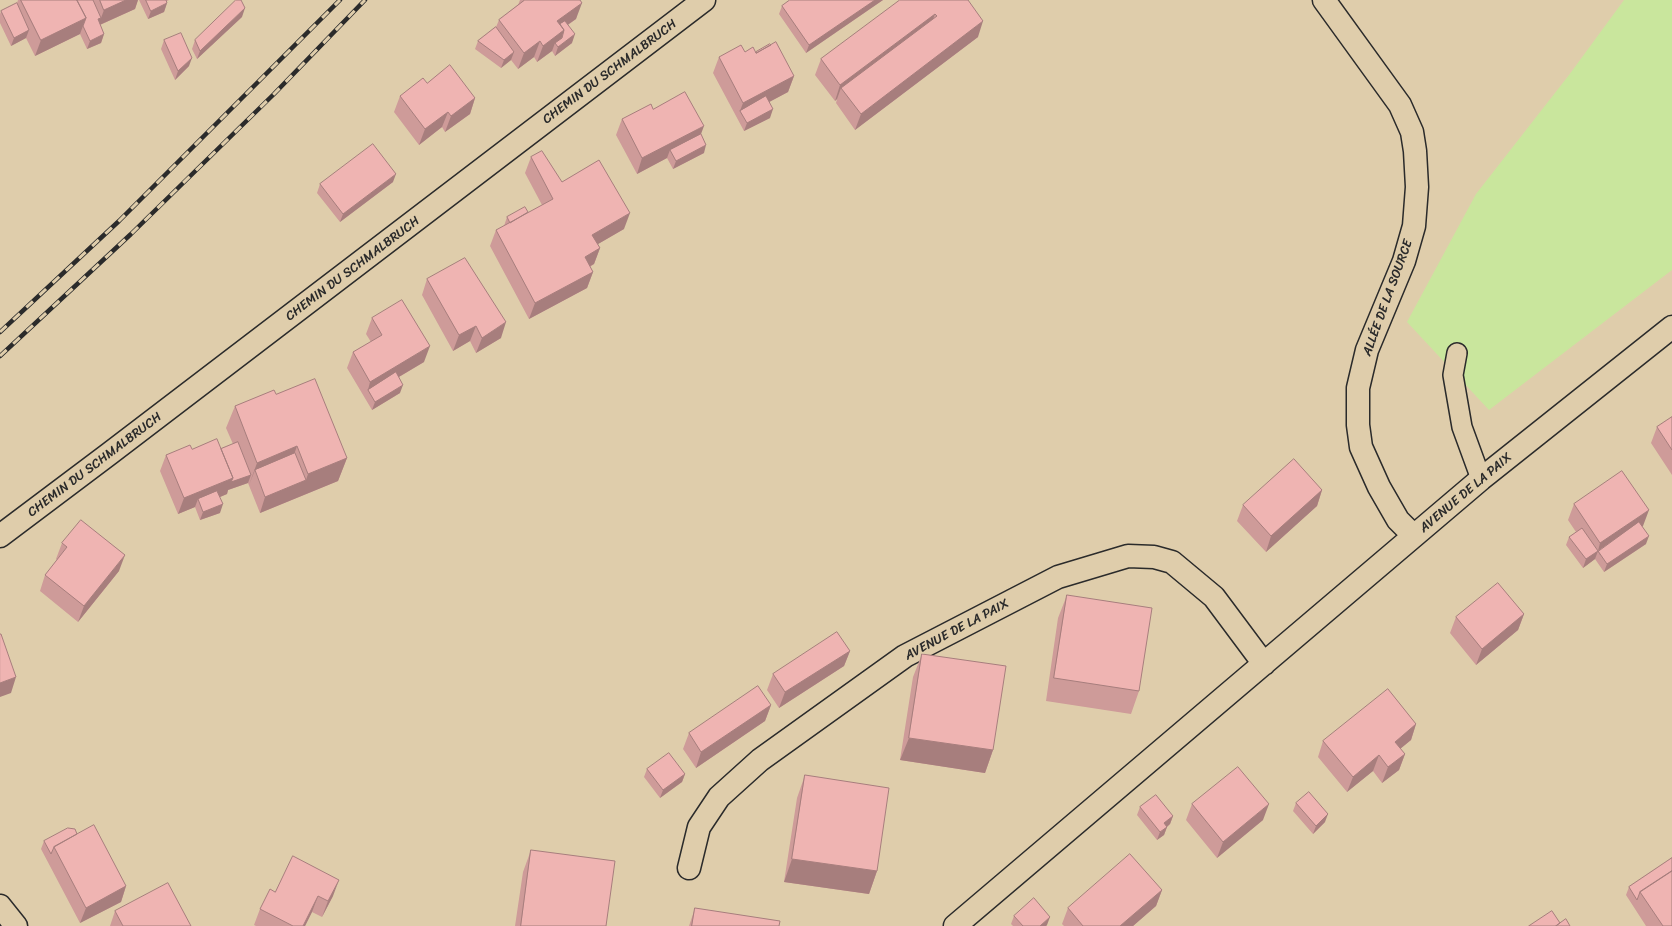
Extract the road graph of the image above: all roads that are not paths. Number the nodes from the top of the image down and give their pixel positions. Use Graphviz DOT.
graph roads {
  1 [pos="704,0"];
  2 [pos="1324,0"];
  3 [pos="1672,327"];
  4 [pos="1457,353"];
  5 [pos="1481,480"];
  6 [pos="0,536"];
  7 [pos="1414,536"];
  8 [pos="1264,664"];
  9 [pos="689,868"];
  10 [pos="0,906"];
  11 [pos="16,926"];
  12 [pos="955,926"];
  1 -- 6 [label="street, CHEMIN DU SCHMALBRUCH"];
  2 -- 7 [label="street, ALLÉE DE LA SOURCE"];
  3 -- 5 [label="street, AVENUE DE LA PAIX"];
  4 -- 5 [label="lane"];
  5 -- 7 [label="street, AVENUE DE LA PAIX"];
  7 -- 8 [label="street, AVENUE DE LA PAIX"];
  8 -- 9 [label="street, AVENUE DE LA PAIX"];
  8 -- 12 [label="street, AVENUE DE LA PAIX"];
  10 -- 11 [label="street"];
}
